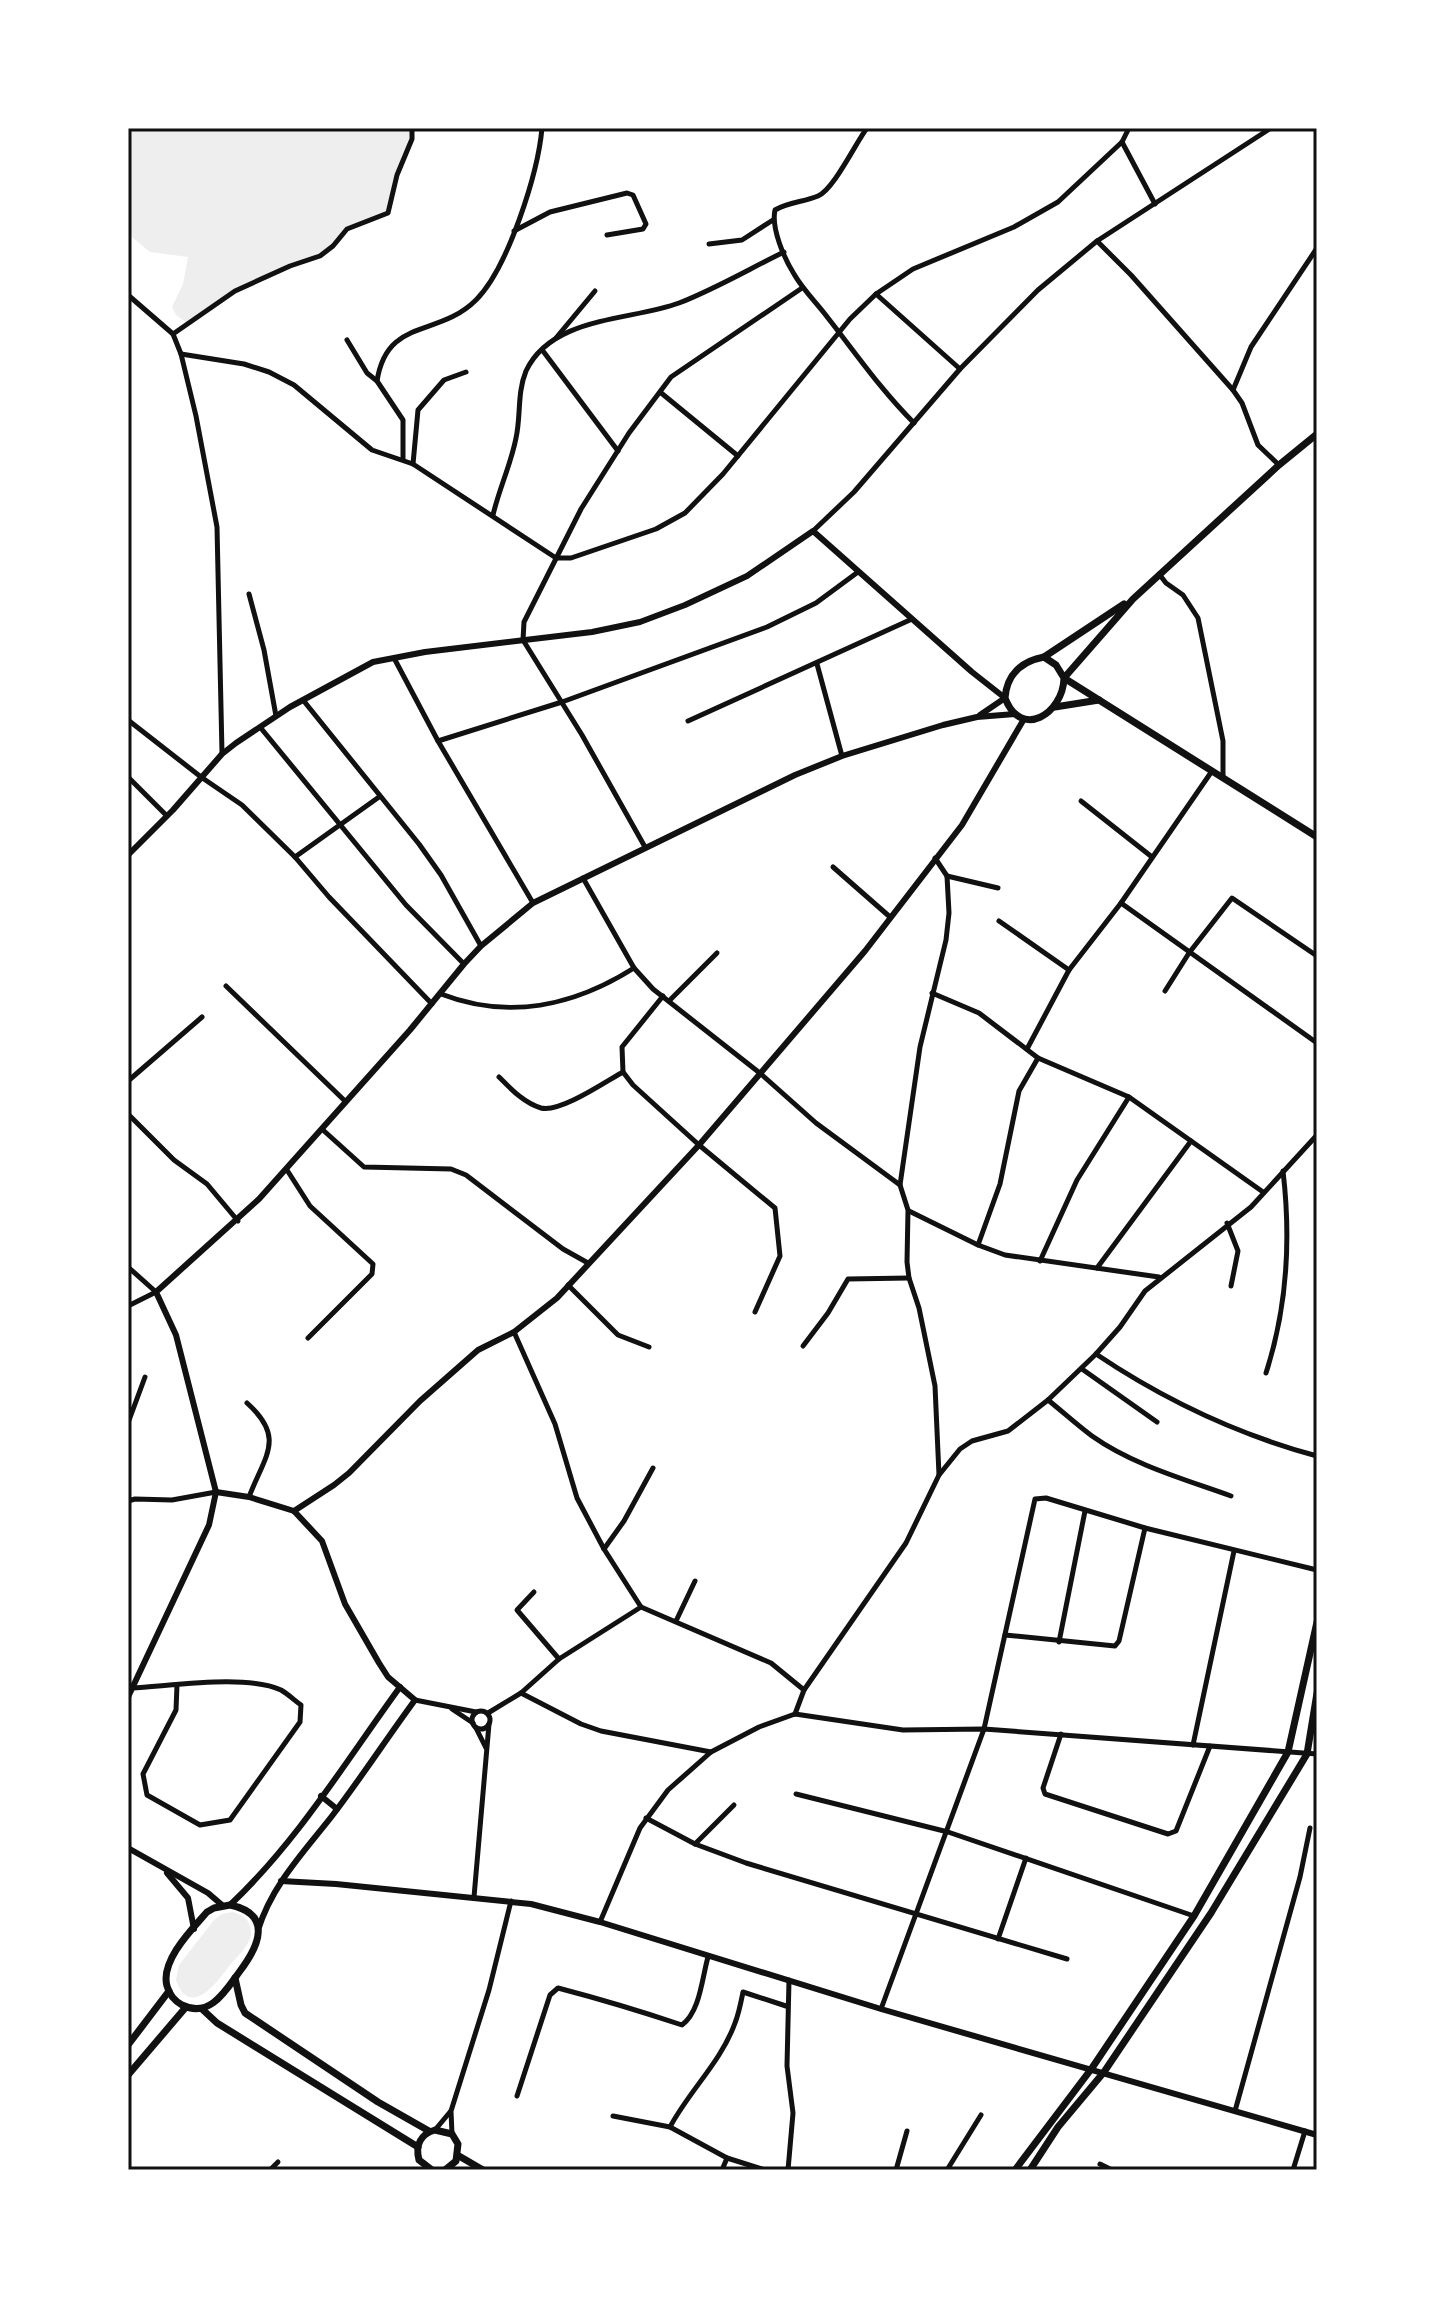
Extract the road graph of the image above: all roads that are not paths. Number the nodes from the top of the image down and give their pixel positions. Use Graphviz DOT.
graph roads {
  1 [pos="412,128"];
  2 [pos="542,128"];
  3 [pos="867,128"];
  4 [pos="1129,128"];
  5 [pos="1271,128"];
  6 [pos="1122,142"];
  7 [pos="1155,204"];
  8 [pos="773,220"];
  9 [pos="513,231"];
  10 [pos="607,235"];
  11 [pos="1097,241"];
  12 [pos="709,244"];
  13 [pos="1317,248"];
  14 [pos="784,252"];
  15 [pos="802,288"];
  16 [pos="595,291"];
  17 [pos="876,294"];
  18 [pos="128,295"];
  19 [pos="840,333"];
  20 [pos="173,334"];
  21 [pos="347,340"];
  22 [pos="552,342"];
  23 [pos="543,351"];
  24 [pos="181,354"];
  25 [pos="960,369"];
  26 [pos="466,372"];
  27 [pos="377,381"];
  28 [pos="1233,390"];
  29 [pos="660,392"];
  30 [pos="914,423"];
  31 [pos="1317,434"];
  32 [pos="618,451"];
  33 [pos="738,456"];
  34 [pos="403,459"];
  35 [pos="413,464"];
  36 [pos="1279,465"];
  37 [pos="493,515"];
  38 [pos="813,531"];
  39 [pos="556,558"];
  40 [pos="858,572"];
  41 [pos="1159,574"];
  42 [pos="249,594"];
  43 [pos="1133,599"];
  44 [pos="913,618"];
  45 [pos="523,640"];
  46 [pos="1044,657"];
  47 [pos="394,658"];
  48 [pos="817,664"];
  49 [pos="1064,678"];
  50 [pos="1005,698"];
  51 [pos="303,700"];
  52 [pos="1099,700"];
  53 [pos="562,702"];
  54 [pos="1055,707"];
  55 [pos="1015,714"];
  56 [pos="276,716"];
  57 [pos="977,717"];
  58 [pos="1024,719"];
  59 [pos="128,720"];
  60 [pos="688,721"];
  61 [pos="260,727"];
  62 [pos="438,741"];
  63 [pos="222,754"];
  64 [pos="842,756"];
  65 [pos="1213,770"];
  66 [pos="128,777"];
  67 [pos="201,777"];
  68 [pos="1223,777"];
  69 [pos="379,797"];
  70 [pos="1081,801"];
  71 [pos="167,816"];
  72 [pos="339,823"];
  73 [pos="1317,837"];
  74 [pos="645,847"];
  75 [pos="129,853"];
  76 [pos="295,857"];
  77 [pos="934,857"];
  78 [pos="1152,857"];
  79 [pos="833,867"];
  80 [pos="947,876"];
  81 [pos="583,877"];
  82 [pos="998,888"];
  83 [pos="533,903"];
  84 [pos="1121,903"];
  85 [pos="890,917"];
  86 [pos="999,921"];
  87 [pos="481,946"];
  88 [pos="717,953"];
  89 [pos="1189,953"];
  90 [pos="1317,956"];
  91 [pos="464,964"];
  92 [pos="634,968"];
  93 [pos="1069,970"];
  94 [pos="226,986"];
  95 [pos="1165,991"];
  96 [pos="932,993"];
  97 [pos="441,994"];
  98 [pos="663,996"];
  99 [pos="669,1001"];
  100 [pos="432,1004"];
  101 [pos="202,1017"];
  102 [pos="1317,1043"];
  103 [pos="1027,1049"];
  104 [pos="1038,1058"];
  105 [pos="623,1072"];
  106 [pos="761,1074"];
  107 [pos="499,1077"];
  108 [pos="128,1081"];
  109 [pos="1129,1097"];
  110 [pos="346,1102"];
  111 [pos="128,1114"];
  112 [pos="323,1130"];
  113 [pos="1317,1135"];
  114 [pos="1191,1141"];
  115 [pos="699,1145"];
  116 [pos="287,1170"];
  117 [pos="1283,1170"];
  118 [pos="900,1185"];
  119 [pos="1263,1192"];
  120 [pos="908,1210"];
  121 [pos="238,1221"];
  122 [pos="1227,1223"];
  123 [pos="978,1245"];
  124 [pos="1040,1261"];
  125 [pos="588,1263"];
  126 [pos="128,1267"];
  127 [pos="1097,1268"];
  128 [pos="1160,1277"];
  129 [pos="909,1278"];
  130 [pos="568,1285"];
  131 [pos="1231,1286"];
  132 [pos="156,1292"];
  133 [pos="128,1306"];
  134 [pos="755,1312"];
  135 [pos="514,1332"];
  136 [pos="308,1338"];
  137 [pos="803,1346"];
  138 [pos="649,1347"];
  139 [pos="1096,1354"];
  140 [pos="1082,1369"];
  141 [pos="1266,1373"];
  142 [pos="145,1377"];
  143 [pos="1048,1400"];
  144 [pos="247,1403"];
  145 [pos="1157,1422"];
  146 [pos="128,1423"];
  147 [pos="1317,1456"];
  148 [pos="653,1468"];
  149 [pos="939,1475"];
  150 [pos="216,1492"];
  151 [pos="1231,1496"];
  152 [pos="249,1497"];
  153 [pos="128,1501"];
  154 [pos="294,1511"];
  155 [pos="1085,1511"];
  156 [pos="1145,1528"];
  157 [pos="604,1549"];
  158 [pos="1234,1551"];
  159 [pos="1317,1570"];
  160 [pos="695,1581"];
  161 [pos="534,1592"];
  162 [pos="641,1607"];
  163 [pos="676,1621"];
  164 [pos="1317,1622"];
  165 [pos="1005,1635"];
  166 [pos="1059,1642"];
  167 [pos="559,1659"];
  168 [pos="177,1685"];
  169 [pos="400,1687"];
  170 [pos="132,1688"];
  171 [pos="804,1690"];
  172 [pos="521,1693"];
  173 [pos="1317,1693"];
  174 [pos="128,1697"];
  175 [pos="415,1700"];
  176 [pos="452,1708"];
  177 [pos="476,1712"];
  178 [pos="488,1713"];
  179 [pos="795,1714"];
  180 [pos="489,1724"];
  181 [pos="474,1725"];
  182 [pos="984,1729"];
  183 [pos="1061,1734"];
  184 [pos="1193,1745"];
  185 [pos="1210,1746"];
  186 [pos="486,1749"];
  187 [pos="711,1752"];
  188 [pos="1288,1752"];
  189 [pos="1307,1754"];
  190 [pos="1317,1754"];
  191 [pos="796,1794"];
  192 [pos="321,1796"];
  193 [pos="734,1805"];
  194 [pos="337,1809"];
  195 [pos="646,1818"];
  196 [pos="1310,1828"];
  197 [pos="948,1832"];
  198 [pos="695,1844"];
  199 [pos="128,1848"];
  200 [pos="1026,1858"];
  201 [pos="162,1868"];
  202 [pos="281,1881"];
  203 [pos="474,1897"];
  204 [pos="511,1901"];
  205 [pos="226,1905"];
  206 [pos="914,1915"];
  207 [pos="1194,1916"];
  208 [pos="600,1922"];
  209 [pos="194,1929"];
  210 [pos="258,1930"];
  211 [pos="998,1939"];
  212 [pos="708,1957"];
  213 [pos="1067,1959"];
  214 [pos="235,1978"];
  215 [pos="789,1980"];
  216 [pos="169,1991"];
  217 [pos="786,2006"];
  218 [pos="186,2007"];
  219 [pos="202,2009"];
  220 [pos="881,2009"];
  221 [pos="128,2045"];
  222 [pos="1092,2068"];
  223 [pos="1104,2072"];
  224 [pos="128,2075"];
  225 [pos="517,2096"];
  226 [pos="451,2111"];
  227 [pos="1235,2111"];
  228 [pos="981,2115"];
  229 [pos="613,2116"];
  230 [pos="670,2127"];
  231 [pos="432,2130"];
  232 [pos="907,2131"];
  233 [pos="1305,2131"];
  234 [pos="452,2134"];
  235 [pos="1317,2135"];
  236 [pos="418,2147"];
  237 [pos="459,2156"];
  238 [pos="727,2158"];
  239 [pos="278,2162"];
  240 [pos="1100,2164"];
  241 [pos="423,2168"];
  242 [pos="270,2170"];
  243 [pos="432,2170"];
  244 [pos="448,2170"];
  245 [pos="483,2170"];
  246 [pos="722,2170"];
  247 [pos="765,2170"];
  248 [pos="788,2170"];
  249 [pos="896,2170"];
  250 [pos="947,2170"];
  251 [pos="1015,2170"];
  252 [pos="1030,2170"];
  253 [pos="1112,2170"];
  254 [pos="1293,2170"];
  1 -- 20 [label="street"];
  2 -- 9 [label="street"];
  3 -- 8 [label="street"];
  4 -- 6 [label="street"];
  5 -- 7 [label="street"];
  6 -- 7 [label="street"];
  6 -- 17 [label="street"];
  7 -- 11 [label="street"];
  8 -- 12 [label="street"];
  8 -- 14 [label="street"];
  9 -- 10 [label="street"];
  9 -- 27 [label="street"];
  11 -- 25 [label="street"];
  11 -- 28 [label="street"];
  13 -- 28 [label="street"];
  14 -- 15 [label="street"];
  14 -- 22 [label="street"];
  15 -- 19 [label="street"];
  15 -- 29 [label="street"];
  16 -- 22 [label="street"];
  17 -- 19 [label="street"];
  17 -- 25 [label="street"];
  18 -- 20 [label="street"];
  19 -- 30 [label="street"];
  19 -- 33 [label="street"];
  20 -- 24 [label="street"];
  21 -- 27 [label="street"];
  22 -- 23 [label="street"];
  23 -- 32 [label="street"];
  23 -- 37 [label="street"];
  24 -- 34 [label="street"];
  24 -- 63 [label="street"];
  25 -- 30 [label="street"];
  26 -- 35 [label="street"];
  27 -- 34 [label="street"];
  28 -- 36 [label="street"];
  29 -- 32 [label="street"];
  29 -- 33 [label="street"];
  30 -- 38 [label="street"];
  31 -- 36 [label="main road"];
  32 -- 39 [label="street"];
  33 -- 39 [label="street"];
  34 -- 35 [label="street"];
  35 -- 37 [label="street"];
  36 -- 41 [label="main road"];
  37 -- 39 [label="street"];
  38 -- 40 [label="street"];
  38 -- 45 [label="street"];
  39 -- 45 [label="street"];
  40 -- 44 [label="street"];
  40 -- 53 [label="street"];
  41 -- 43 [label="main road"];
  41 -- 68 [label="street"];
  42 -- 56 [label="street"];
  43 -- 46 [label="main road"];
  43 -- 49 [label="main road"];
  44 -- 48 [label="street"];
  44 -- 50 [label="street"];
  45 -- 47 [label="street"];
  45 -- 53 [label="street"];
  46 -- 49 [label="main road"];
  46 -- 50 [label="main road"];
  47 -- 51 [label="street"];
  47 -- 62 [label="street"];
  48 -- 60 [label="street"];
  48 -- 64 [label="street"];
  49 -- 52 [label="main road"];
  49 -- 54 [label="main road"];
  50 -- 55 [label="main road"];
  50 -- 57 [label="street"];
  51 -- 56 [label="street"];
  51 -- 69 [label="street"];
  52 -- 54 [label="main road"];
  52 -- 65 [label="main road"];
  53 -- 62 [label="street"];
  53 -- 74 [label="street"];
  54 -- 58 [label="main road"];
  55 -- 57 [label="street"];
  55 -- 58 [label="main road"];
  56 -- 61 [label="street"];
  57 -- 64 [label="street"];
  58 -- 77 [label="street"];
  59 -- 67 [label="street"];
  61 -- 63 [label="street"];
  61 -- 72 [label="street"];
  62 -- 83 [label="street"];
  63 -- 67 [label="street"];
  64 -- 74 [label="street"];
  65 -- 68 [label="main road"];
  65 -- 78 [label="street"];
  66 -- 71 [label="street"];
  67 -- 71 [label="street"];
  67 -- 76 [label="street"];
  68 -- 73 [label="main road"];
  69 -- 72 [label="street"];
  69 -- 87 [label="street"];
  70 -- 78 [label="street"];
  71 -- 75 [label="street"];
  72 -- 76 [label="street"];
  72 -- 91 [label="street"];
  74 -- 81 [label="street"];
  76 -- 100 [label="street"];
  77 -- 80 [label="street"];
  77 -- 85 [label="street"];
  78 -- 84 [label="street"];
  79 -- 85 [label="street"];
  80 -- 82 [label="street"];
  80 -- 96 [label="street"];
  81 -- 83 [label="street"];
  81 -- 92 [label="street"];
  83 -- 87 [label="street"];
  84 -- 89 [label="street"];
  84 -- 93 [label="street"];
  85 -- 106 [label="street"];
  86 -- 93 [label="street"];
  87 -- 91 [label="street"];
  88 -- 99 [label="street"];
  89 -- 90 [label="street"];
  89 -- 95 [label="street"];
  89 -- 102 [label="street"];
  91 -- 97 [label="street"];
  92 -- 97 [label="street"];
  92 -- 98 [label="street"];
  93 -- 103 [label="street"];
  94 -- 110 [label="street"];
  96 -- 103 [label="street"];
  96 -- 118 [label="street"];
  97 -- 100 [label="street"];
  98 -- 99 [label="street"];
  98 -- 105 [label="street"];
  99 -- 106 [label="street"];
  100 -- 110 [label="street"];
  101 -- 108 [label="street"];
  103 -- 104 [label="street"];
  104 -- 109 [label="street"];
  104 -- 123 [label="street"];
  105 -- 107 [label="street"];
  105 -- 115 [label="street"];
  106 -- 115 [label="street"];
  106 -- 118 [label="street"];
  109 -- 114 [label="street"];
  109 -- 124 [label="street"];
  110 -- 112 [label="street"];
  111 -- 121 [label="street"];
  112 -- 116 [label="street"];
  112 -- 125 [label="street"];
  113 -- 117 [label="street"];
  114 -- 119 [label="street"];
  114 -- 127 [label="street"];
  115 -- 125 [label="street"];
  115 -- 134 [label="street"];
  116 -- 121 [label="street"];
  116 -- 136 [label="street"];
  117 -- 119 [label="street"];
  117 -- 141 [label="street"];
  118 -- 120 [label="street"];
  119 -- 122 [label="street"];
  120 -- 123 [label="street"];
  120 -- 129 [label="street"];
  121 -- 132 [label="street"];
  122 -- 128 [label="street"];
  122 -- 131 [label="street"];
  123 -- 124 [label="street"];
  124 -- 127 [label="street"];
  125 -- 130 [label="street"];
  126 -- 132 [label="street"];
  127 -- 128 [label="street"];
  128 -- 139 [label="street"];
  129 -- 137 [label="street"];
  129 -- 149 [label="street"];
  130 -- 135 [label="street"];
  130 -- 138 [label="street"];
  132 -- 133 [label="street"];
  132 -- 150 [label="street"];
  135 -- 154 [label="street"];
  135 -- 157 [label="street"];
  139 -- 140 [label="street"];
  139 -- 147 [label="street"];
  140 -- 143 [label="street"];
  140 -- 145 [label="street"];
  142 -- 146 [label="street"];
  143 -- 149 [label="street"];
  143 -- 151 [label="street"];
  144 -- 152 [label="street"];
  148 -- 157 [label="street"];
  149 -- 171 [label="street"];
  150 -- 152 [label="street"];
  150 -- 153 [label="street"];
  150 -- 170 [label="street"];
  152 -- 154 [label="street"];
  154 -- 169 [label="street"];
  155 -- 156 [label="street"];
  155 -- 165 [label="street"];
  155 -- 166 [label="street"];
  156 -- 158 [label="street"];
  156 -- 166 [label="street"];
  157 -- 162 [label="street"];
  158 -- 159 [label="street"];
  158 -- 184 [label="street"];
  160 -- 163 [label="street"];
  161 -- 167 [label="street"];
  162 -- 163 [label="street"];
  162 -- 167 [label="street"];
  163 -- 171 [label="street"];
  164 -- 188 [label="main road"];
  165 -- 166 [label="street"];
  165 -- 182 [label="street"];
  167 -- 172 [label="street"];
  168 -- 168 [label="street"];
  168 -- 170 [label="street"];
  169 -- 175 [label="street"];
  169 -- 192 [label="street"];
  170 -- 174 [label="street"];
  171 -- 179 [label="street"];
  172 -- 178 [label="street"];
  172 -- 187 [label="street"];
  173 -- 189 [label="main road"];
  175 -- 176 [label="street"];
  175 -- 194 [label="street"];
  176 -- 177 [label="street"];
  176 -- 181 [label="street"];
  177 -- 178 [label="street"];
  177 -- 181 [label="street"];
  178 -- 180 [label="street"];
  179 -- 182 [label="street"];
  179 -- 187 [label="street"];
  180 -- 181 [label="street"];
  180 -- 186 [label="street"];
  181 -- 186 [label="street"];
  182 -- 183 [label="street"];
  182 -- 197 [label="street"];
  183 -- 184 [label="street"];
  183 -- 185 [label="street"];
  184 -- 185 [label="street"];
  185 -- 188 [label="street"];
  186 -- 203 [label="street"];
  187 -- 195 [label="street"];
  188 -- 189 [label="street"];
  188 -- 207 [label="main road"];
  189 -- 190 [label="street"];
  189 -- 223 [label="main road"];
  191 -- 197 [label="street"];
  192 -- 194 [label="street"];
  192 -- 205 [label="street"];
  193 -- 198 [label="street"];
  194 -- 202 [label="street"];
  195 -- 198 [label="street"];
  195 -- 208 [label="street"];
  196 -- 227 [label="street"];
  197 -- 200 [label="street"];
  197 -- 206 [label="street"];
  198 -- 206 [label="street"];
  199 -- 201 [label="street"];
  200 -- 207 [label="street"];
  200 -- 211 [label="street"];
  201 -- 205 [label="street"];
  201 -- 209 [label="street"];
  202 -- 203 [label="street"];
  202 -- 210 [label="street"];
  203 -- 204 [label="street"];
  204 -- 208 [label="street"];
  204 -- 226 [label="street"];
  205 -- 209 [label="main road"];
  205 -- 210 [label="main road"];
  206 -- 211 [label="street"];
  206 -- 220 [label="street"];
  207 -- 222 [label="main road"];
  208 -- 212 [label="street"];
  209 -- 216 [label="main road"];
  210 -- 214 [label="main road"];
  211 -- 213 [label="street"];
  212 -- 215 [label="street"];
  212 -- 225 [label="street"];
  214 -- 219 [label="main road"];
  214 -- 231 [label="main road"];
  215 -- 217 [label="street"];
  215 -- 220 [label="street"];
  216 -- 218 [label="main road"];
  216 -- 221 [label="main road"];
  217 -- 230 [label="street"];
  217 -- 248 [label="street"];
  218 -- 219 [label="main road"];
  218 -- 224 [label="main road"];
  219 -- 236 [label="main road"];
  220 -- 222 [label="street"];
  222 -- 223 [label="street"];
  222 -- 251 [label="main road"];
  223 -- 227 [label="street"];
  223 -- 252 [label="main road"];
  226 -- 231 [label="street"];
  226 -- 234 [label="street"];
  227 -- 233 [label="street"];
  228 -- 250 [label="street"];
  229 -- 230 [label="street"];
  230 -- 238 [label="street"];
  231 -- 234 [label="main road"];
  231 -- 236 [label="main road"];
  232 -- 249 [label="street"];
  233 -- 235 [label="street"];
  233 -- 254 [label="street"];
  234 -- 237 [label="main road"];
  236 -- 241 [label="main road"];
  237 -- 244 [label="main road"];
  237 -- 245 [label="main road"];
  238 -- 246 [label="street"];
  238 -- 247 [label="street"];
  239 -- 242 [label="street"];
  240 -- 253 [label="street"];
  241 -- 243 [label="main road"];
}
